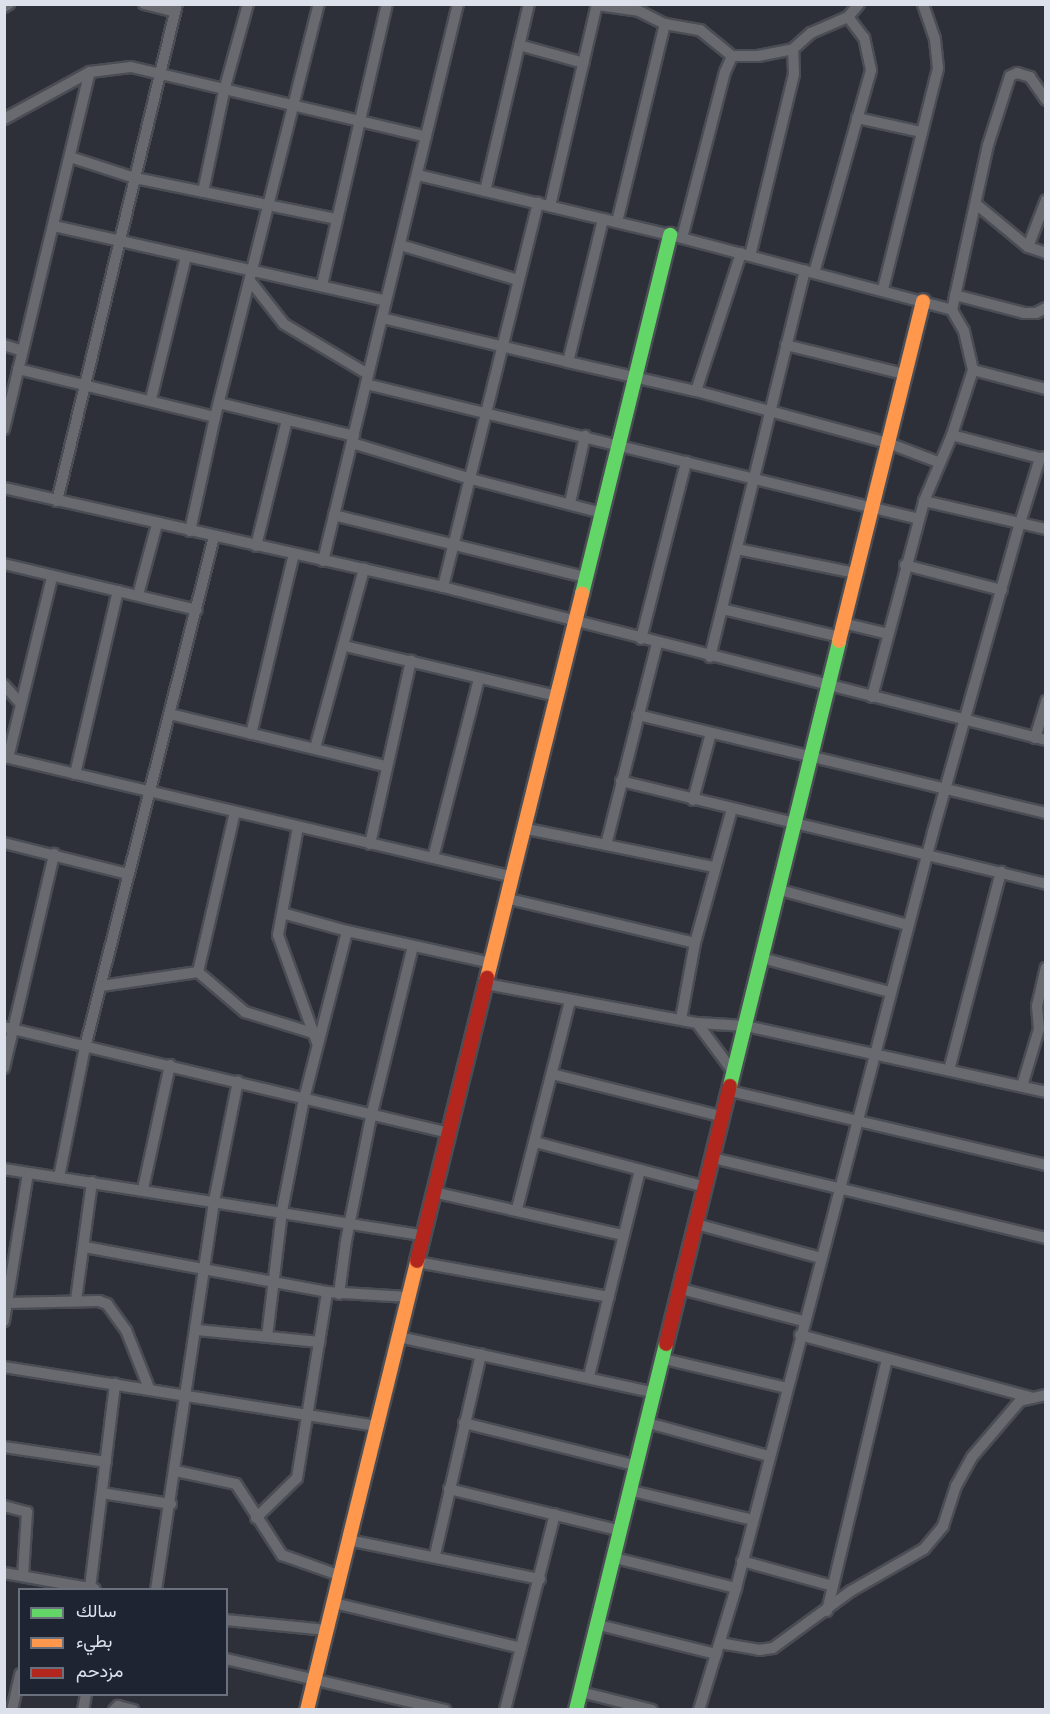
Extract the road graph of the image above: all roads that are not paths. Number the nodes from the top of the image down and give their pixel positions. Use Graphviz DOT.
graph roads {
  1 [pos="9,4"];
  2 [pos="144,4"];
  3 [pos="257,4"];
  4 [pos="319,4"];
  5 [pos="387,4"];
  6 [pos="458,4"];
  7 [pos="528,4"];
  8 [pos="859,4"];
  9 [pos="923,4"];
  10 [pos="597,5"];
  11 [pos="4,8"];
  12 [pos="176,8"];
  13 [pos="248,8"];
  14 [pos="848,17"];
  15 [pos="665,24"];
  16 [pos="519,45"];
  17 [pos="794,49"];
  18 [pos="732,56"];
  19 [pos="584,63"];
  20 [pos="90,72"];
  21 [pos="161,73"];
  22 [pos="225,87"];
  23 [pos="1046,100"];
  24 [pos="294,105"];
  25 [pos="857,118"];
  26 [pos="4,119"];
  27 [pos="358,121"];
  28 [pos="921,132"];
  29 [pos="426,137"];
  30 [pos="70,157"];
  31 [pos="418,175"];
  32 [pos="135,178"];
  33 [pos="485,191"];
  34 [pos="203,192"];
  35 [pos="1046,200"];
  36 [pos="538,203"];
  37 [pos="976,204"];
  38 [pos="269,205"];
  39 [pos="550,206"];
  40 [pos="336,219"];
  41 [pos="603,219"];
  42 [pos="617,222"];
  43 [pos="54,226"];
  44 [pos="676,236"];
  45 [pos="121,241"];
  46 [pos="400,245"];
  47 [pos="1028,247"];
  48 [pos="1046,253"];
  49 [pos="745,255"];
  50 [pos="186,256"];
  51 [pos="810,271"];
  52 [pos="252,277"];
  53 [pos="518,280"];
  54 [pos="322,285"];
  55 [pos="882,289"];
  56 [pos="955,295"];
  57 [pos="386,301"];
  58 [pos="923,301"];
  59 [pos="1046,308"];
  60 [pos="952,310"];
  61 [pos="382,318"];
  62 [pos="4,345"];
  63 [pos="786,345"];
  64 [pos="503,348"];
  65 [pos="22,351"];
  66 [pos="568,362"];
  67 [pos="18,369"];
  68 [pos="973,370"];
  69 [pos="904,374"];
  70 [pos="636,375"];
  71 [pos="367,379"];
  72 [pos="84,384"];
  73 [pos="1046,388"];
  74 [pos="696,391"];
  75 [pos="151,399"];
  76 [pos="219,403"];
  77 [pos="769,411"];
  78 [pos="486,412"];
  79 [pos="215,417"];
  80 [pos="287,420"];
  81 [pos="4,429"];
  82 [pos="952,435"];
  83 [pos="585,436"];
  84 [pos="353,439"];
  85 [pos="888,443"];
  86 [pos="619,444"];
  87 [pos="1043,458"];
  88 [pos="686,462"];
  89 [pos="938,462"];
  90 [pos="471,479"];
  91 [pos="754,479"];
  92 [pos="4,488"];
  93 [pos="57,501"];
  94 [pos="924,501"];
  95 [pos="570,503"];
  96 [pos="871,508"];
  97 [pos="602,513"];
  98 [pos="334,515"];
  99 [pos="919,519"];
  100 [pos="1020,523"];
  101 [pos="157,524"];
  102 [pos="1046,529"];
  103 [pos="190,531"];
  104 [pos="214,537"];
  105 [pos="456,544"];
  106 [pos="256,546"];
  107 [pos="737,549"];
  108 [pos="294,554"];
  109 [pos="323,561"];
  110 [pos="4,564"];
  111 [pos="905,565"];
  112 [pos="364,569"];
  113 [pos="855,573"];
  114 [pos="52,577"];
  115 [pos="585,577"];
  116 [pos="442,587"];
  117 [pos="1002,590"];
  118 [pos="118,591"];
  119 [pos="138,595"];
  120 [pos="722,609"];
  121 [pos="197,610"];
  122 [pos="575,622"];
  123 [pos="843,623"];
  124 [pos="888,634"];
  125 [pos="840,638"];
  126 [pos="641,639"];
  127 [pos="657,643"];
  128 [pos="345,646"];
  129 [pos="710,657"];
  130 [pos="411,661"];
  131 [pos="479,679"];
  132 [pos="4,685"];
  133 [pos="829,685"];
  134 [pos="557,696"];
  135 [pos="872,697"];
  136 [pos="1046,700"];
  137 [pos="21,704"];
  138 [pos="170,714"];
  139 [pos="638,715"];
  140 [pos="968,721"];
  141 [pos="711,733"];
  142 [pos="251,734"];
  143 [pos="1040,739"];
  144 [pos="315,748"];
  145 [pos="813,757"];
  146 [pos="6,758"];
  147 [pos="385,766"];
  148 [pos="75,774"];
  149 [pos="621,781"];
  150 [pos="947,789"];
  151 [pos="151,792"];
  152 [pos="693,800"];
  153 [pos="732,809"];
  154 [pos="235,812"];
  155 [pos="1046,813"];
  156 [pos="796,824"];
  157 [pos="298,827"];
  158 [pos="527,829"];
  159 [pos="4,843"];
  160 [pos="370,844"];
  161 [pos="606,844"];
  162 [pos="54,854"];
  163 [pos="928,854"];
  164 [pos="433,858"];
  165 [pos="714,867"];
  166 [pos="1001,872"];
  167 [pos="127,874"];
  168 [pos="514,878"];
  169 [pos="1046,884"];
  170 [pos="780,890"];
  171 [pos="509,899"];
  172 [pos="282,912"];
  173 [pos="908,925"];
  174 [pos="347,931"];
  175 [pos="696,943"];
  176 [pos="413,945"];
  177 [pos="762,958"];
  178 [pos="491,963"];
  179 [pos="1046,968"];
  180 [pos="198,972"];
  181 [pos="486,984"];
  182 [pos="101,986"];
  183 [pos="890,992"];
  184 [pos="570,1001"];
  185 [pos="681,1019"];
  186 [pos="1042,1021"];
  187 [pos="697,1023"];
  188 [pos="746,1026"];
  189 [pos="9,1028"];
  190 [pos="315,1038"];
  191 [pos="85,1047"];
  192 [pos="874,1056"];
  193 [pos="170,1065"];
  194 [pos="4,1068"];
  195 [pos="949,1070"];
  196 [pos="734,1073"];
  197 [pos="552,1074"];
  198 [pos="238,1081"];
  199 [pos="1022,1086"];
  200 [pos="730,1091"];
  201 [pos="1046,1092"];
  202 [pos="304,1099"];
  203 [pos="371,1117"];
  204 [pos="724,1117"];
  205 [pos="857,1123"];
  206 [pos="448,1133"];
  207 [pos="534,1142"];
  208 [pos="713,1158"];
  209 [pos="1046,1165"];
  210 [pos="4,1169"];
  211 [pos="640,1170"];
  212 [pos="28,1173"];
  213 [pos="59,1177"];
  214 [pos="92,1182"];
  215 [pos="705,1187"];
  216 [pos="143,1189"];
  217 [pos="840,1190"];
  218 [pos="433,1192"];
  219 [pos="214,1201"];
  220 [pos="517,1209"];
  221 [pos="282,1211"];
  222 [pos="350,1221"];
  223 [pos="696,1224"];
  224 [pos="423,1235"];
  225 [pos="623,1235"];
  226 [pos="1045,1238"];
  227 [pos="10,1241"];
  228 [pos="85,1247"];
  229 [pos="821,1258"];
  230 [pos="417,1262"];
  231 [pos="206,1270"];
  232 [pos="273,1283"];
  233 [pos="681,1289"];
  234 [pos="327,1292"];
  235 [pos="339,1294"];
  236 [pos="408,1297"];
  237 [pos="609,1297"];
  238 [pos="76,1300"];
  239 [pos="7,1303"];
  240 [pos="4,1321"];
  241 [pos="803,1321"];
  242 [pos="197,1330"];
  243 [pos="800,1335"];
  244 [pos="399,1336"];
  245 [pos="267,1337"];
  246 [pos="319,1342"];
  247 [pos="481,1354"];
  248 [pos="664,1359"];
  249 [pos="887,1359"];
  250 [pos="4,1367"];
  251 [pos="589,1376"];
  252 [pos="115,1384"];
  253 [pos="149,1388"];
  254 [pos="787,1388"];
  255 [pos="187,1394"];
  256 [pos="655,1394"];
  257 [pos="1046,1395"];
  258 [pos="1030,1397"];
  259 [pos="310,1415"];
  260 [pos="464,1423"];
  261 [pos="648,1423"];
  262 [pos="376,1426"];
  263 [pos="4,1447"];
  264 [pos="770,1456"];
  265 [pos="106,1462"];
  266 [pos="638,1466"];
  267 [pos="176,1471"];
  268 [pos="449,1490"];
  269 [pos="632,1491"];
  270 [pos="102,1493"];
  271 [pos="171,1504"];
  272 [pos="4,1506"];
  273 [pos="555,1514"];
  274 [pos="256,1518"];
  275 [pos="753,1520"];
  276 [pos="621,1531"];
  277 [pos="348,1540"];
  278 [pos="435,1555"];
  279 [pos="615,1558"];
  280 [pos="742,1562"];
  281 [pos="4,1573"];
  282 [pos="23,1576"];
  283 [pos="341,1576"];
  284 [pos="540,1579"];
  285 [pos="833,1586"];
  286 [pos="88,1588"];
  287 [pos="93,1588"];
  288 [pos="156,1588"];
  289 [pos="735,1588"];
  290 [pos="334,1603"];
  291 [pos="827,1611"];
  292 [pos="228,1620"];
  293 [pos="599,1625"];
  294 [pos="327,1630"];
  295 [pos="720,1642"];
  296 [pos="521,1648"];
  297 [pos="716,1654"];
  298 [pos="228,1659"];
  299 [pos="314,1679"];
  300 [pos="18,1680"];
  301 [pos="581,1692"];
  302 [pos="394,1698"];
  303 [pos="10,1703"];
  304 [pos="114,1710"];
  305 [pos="133,1710"];
  306 [pos="307,1710"];
  307 [pos="391,1710"];
  308 [pos="445,1710"];
  309 [pos="506,1710"];
  310 [pos="576,1710"];
  311 [pos="652,1710"];
  312 [pos="699,1710"];
  1 -- 11 [label="street"];
  2 -- 12 [label="street"];
  3 -- 13 [label="street"];
  4 -- 24 [label="street"];
  5 -- 27 [label="street"];
  6 -- 29 [label="street"];
  7 -- 16 [label="street"];
  8 -- 14 [label="street"];
  9 -- 28 [label="street"];
  10 -- 15 [label="street"];
  10 -- 19 [label="street"];
  12 -- 21 [label="street"];
  13 -- 22 [label="street"];
  14 -- 17 [label="street"];
  14 -- 25 [label="street"];
  15 -- 18 [label="street"];
  15 -- 42 [label="street"];
  16 -- 19 [label="street"];
  16 -- 33 [label="street"];
  17 -- 18 [label="street"];
  17 -- 49 [label="street"];
  18 -- 44 [label="street"];
  19 -- 39 [label="street"];
  20 -- 21 [label="street"];
  20 -- 26 [label="street"];
  20 -- 30 [label="street"];
  21 -- 22 [label="street"];
  21 -- 32 [label="street"];
  22 -- 24 [label="street"];
  22 -- 34 [label="street"];
  23 -- 37 [label="street"];
  24 -- 27 [label="street"];
  24 -- 38 [label="street"];
  25 -- 28 [label="street"];
  25 -- 51 [label="street"];
  27 -- 29 [label="street"];
  27 -- 40 [label="street"];
  28 -- 55 [label="street"];
  29 -- 31 [label="street"];
  30 -- 32 [label="street"];
  30 -- 43 [label="street"];
  31 -- 33 [label="street"];
  31 -- 46 [label="street"];
  32 -- 34 [label="street"];
  32 -- 45 [label="street"];
  33 -- 36 [label="street"];
  34 -- 38 [label="street"];
  35 -- 47 [label="street"];
  36 -- 39 [label="street"];
  36 -- 53 [label="street"];
  37 -- 47 [label="street"];
  37 -- 56 [label="street"];
  38 -- 40 [label="street"];
  38 -- 52 [label="street"];
  39 -- 41 [label="street"];
  40 -- 54 [label="street"];
  41 -- 42 [label="street"];
  41 -- 66 [label="street"];
  42 -- 44 [label="street"];
  43 -- 45 [label="street"];
  43 -- 65 [label="street"];
  44 -- 49 [label="street"];
  44 -- 70 [label="street"];
  45 -- 50 [label="street"];
  45 -- 72 [label="street"];
  46 -- 53 [label="street"];
  46 -- 57 [label="street"];
  47 -- 48 [label="street"];
  49 -- 51 [label="street"];
  49 -- 74 [label="street"];
  50 -- 52 [label="street"];
  50 -- 75 [label="street"];
  51 -- 55 [label="street"];
  51 -- 63 [label="street"];
  52 -- 54 [label="street"];
  52 -- 71 [label="street"];
  52 -- 76 [label="street"];
  53 -- 64 [label="street"];
  54 -- 57 [label="street"];
  55 -- 58 [label="street"];
  56 -- 59 [label="street"];
  56 -- 60 [label="street"];
  57 -- 61 [label="street"];
  58 -- 60 [label="street"];
  58 -- 69 [label="street"];
  60 -- 68 [label="street"];
  61 -- 64 [label="street"];
  61 -- 71 [label="street"];
  62 -- 65 [label="street"];
  63 -- 69 [label="street"];
  63 -- 77 [label="street"];
  64 -- 66 [label="street"];
  64 -- 78 [label="street"];
  65 -- 67 [label="street"];
  66 -- 70 [label="street"];
  67 -- 72 [label="street"];
  67 -- 81 [label="street"];
  68 -- 73 [label="street"];
  68 -- 82 [label="street"];
  69 -- 85 [label="street"];
  70 -- 74 [label="street"];
  70 -- 86 [label="street"];
  71 -- 78 [label="street"];
  71 -- 84 [label="street"];
  72 -- 75 [label="street"];
  72 -- 93 [label="street"];
  74 -- 77 [label="street"];
  75 -- 79 [label="street"];
  76 -- 79 [label="street"];
  76 -- 80 [label="street"];
  77 -- 85 [label="street"];
  77 -- 91 [label="street"];
  78 -- 83 [label="street"];
  78 -- 90 [label="street"];
  79 -- 103 [label="street"];
  80 -- 84 [label="street"];
  80 -- 106 [label="street"];
  82 -- 87 [label="street"];
  82 -- 89 [label="street"];
  83 -- 86 [label="street"];
  83 -- 95 [label="street"];
  84 -- 90 [label="street"];
  84 -- 98 [label="street"];
  85 -- 89 [label="street"];
  85 -- 96 [label="street"];
  86 -- 88 [label="street"];
  86 -- 97 [label="street"];
  87 -- 100 [label="street"];
  88 -- 91 [label="street"];
  88 -- 126 [label="street"];
  89 -- 94 [label="street"];
  90 -- 95 [label="street"];
  90 -- 105 [label="street"];
  91 -- 96 [label="street"];
  91 -- 107 [label="street"];
  92 -- 93 [label="street"];
  93 -- 101 [label="street"];
  94 -- 99 [label="street"];
  94 -- 100 [label="street"];
  95 -- 97 [label="street"];
  96 -- 99 [label="street"];
  96 -- 113 [label="street"];
  97 -- 115 [label="street"];
  98 -- 105 [label="street"];
  98 -- 109 [label="street"];
  99 -- 111 [label="street"];
  100 -- 102 [label="street"];
  100 -- 117 [label="street"];
  101 -- 103 [label="street"];
  101 -- 119 [label="street"];
  103 -- 104 [label="street"];
  104 -- 106 [label="street"];
  104 -- 121 [label="street"];
  105 -- 115 [label="street"];
  105 -- 116 [label="street"];
  106 -- 108 [label="street"];
  107 -- 113 [label="street"];
  107 -- 120 [label="street"];
  108 -- 109 [label="street"];
  108 -- 142 [label="street"];
  109 -- 112 [label="street"];
  110 -- 114 [label="street"];
  111 -- 117 [label="street"];
  111 -- 124 [label="street"];
  112 -- 116 [label="street"];
  112 -- 128 [label="street"];
  113 -- 123 [label="street"];
  114 -- 118 [label="street"];
  114 -- 137 [label="street"];
  115 -- 122 [label="street"];
  116 -- 122 [label="street"];
  117 -- 140 [label="street"];
  118 -- 119 [label="street"];
  118 -- 148 [label="street"];
  119 -- 121 [label="street"];
  120 -- 125 [label="street"];
  120 -- 129 [label="street"];
  121 -- 138 [label="street"];
  122 -- 126 [label="street"];
  122 -- 134 [label="street"];
  123 -- 124 [label="street"];
  123 -- 125 [label="street"];
  124 -- 135 [label="street"];
  125 -- 133 [label="street"];
  126 -- 127 [label="street"];
  127 -- 129 [label="street"];
  127 -- 139 [label="street"];
  128 -- 130 [label="street"];
  128 -- 144 [label="street"];
  129 -- 133 [label="street"];
  130 -- 131 [label="street"];
  130 -- 147 [label="street"];
  131 -- 134 [label="street"];
  131 -- 164 [label="street"];
  132 -- 137 [label="street"];
  133 -- 135 [label="street"];
  133 -- 145 [label="street"];
  134 -- 158 [label="street"];
  135 -- 140 [label="street"];
  136 -- 143 [label="street"];
  137 -- 146 [label="street"];
  138 -- 142 [label="street"];
  138 -- 151 [label="street"];
  139 -- 141 [label="street"];
  139 -- 149 [label="street"];
  140 -- 143 [label="street"];
  140 -- 150 [label="street"];
  141 -- 145 [label="street"];
  141 -- 152 [label="street"];
  142 -- 144 [label="street"];
  144 -- 147 [label="street"];
  145 -- 150 [label="street"];
  145 -- 156 [label="street"];
  146 -- 148 [label="street"];
  147 -- 160 [label="street"];
  148 -- 151 [label="street"];
  149 -- 152 [label="street"];
  149 -- 161 [label="street"];
  150 -- 155 [label="street"];
  150 -- 163 [label="street"];
  151 -- 154 [label="street"];
  151 -- 167 [label="street"];
  152 -- 153 [label="street"];
  153 -- 156 [label="street"];
  153 -- 165 [label="street"];
  154 -- 157 [label="street"];
  154 -- 180 [label="street"];
  156 -- 163 [label="street"];
  156 -- 170 [label="street"];
  157 -- 160 [label="street"];
  157 -- 172 [label="street"];
  158 -- 161 [label="street"];
  158 -- 168 [label="street"];
  159 -- 162 [label="street"];
  160 -- 164 [label="street"];
  161 -- 165 [label="street"];
  162 -- 167 [label="street"];
  162 -- 189 [label="street"];
  163 -- 166 [label="street"];
  163 -- 173 [label="street"];
  164 -- 168 [label="street"];
  165 -- 175 [label="street"];
  166 -- 169 [label="street"];
  166 -- 195 [label="street"];
  167 -- 182 [label="street"];
  168 -- 171 [label="street"];
  170 -- 173 [label="street"];
  170 -- 177 [label="street"];
  171 -- 175 [label="street"];
  171 -- 178 [label="street"];
  172 -- 174 [label="street"];
  172 -- 190 [label="street"];
  173 -- 183 [label="street"];
  174 -- 176 [label="street"];
  174 -- 190 [label="street"];
  175 -- 185 [label="street"];
  176 -- 178 [label="street"];
  176 -- 203 [label="street"];
  177 -- 183 [label="street"];
  177 -- 188 [label="street"];
  178 -- 181 [label="street"];
  179 -- 186 [label="street"];
  180 -- 182 [label="street"];
  180 -- 190 [label="street"];
  181 -- 184 [label="street"];
  181 -- 206 [label="street"];
  182 -- 191 [label="street"];
  183 -- 192 [label="street"];
  184 -- 185 [label="street"];
  184 -- 197 [label="street"];
  185 -- 187 [label="street"];
  186 -- 199 [label="street"];
  187 -- 188 [label="street"];
  187 -- 196 [label="street"];
  188 -- 192 [label="street"];
  188 -- 196 [label="street"];
  189 -- 191 [label="street"];
  189 -- 194 [label="street"];
  190 -- 202 [label="street"];
  191 -- 193 [label="street"];
  191 -- 213 [label="street"];
  192 -- 195 [label="street"];
  192 -- 205 [label="street"];
  193 -- 198 [label="street"];
  193 -- 216 [label="street"];
  195 -- 199 [label="street"];
  196 -- 200 [label="street"];
  197 -- 204 [label="street"];
  197 -- 207 [label="street"];
  198 -- 202 [label="street"];
  198 -- 219 [label="street"];
  199 -- 201 [label="street"];
  200 -- 204 [label="street"];
  200 -- 205 [label="street"];
  202 -- 203 [label="street"];
  202 -- 221 [label="street"];
  203 -- 206 [label="street"];
  203 -- 222 [label="street"];
  204 -- 208 [label="street"];
  205 -- 209 [label="street"];
  205 -- 217 [label="street"];
  206 -- 218 [label="street"];
  207 -- 211 [label="street"];
  207 -- 220 [label="street"];
  208 -- 215 [label="street"];
  208 -- 217 [label="street"];
  210 -- 212 [label="street"];
  211 -- 215 [label="street"];
  211 -- 225 [label="street"];
  212 -- 213 [label="street"];
  212 -- 227 [label="street"];
  213 -- 214 [label="street"];
  214 -- 216 [label="street"];
  214 -- 228 [label="street"];
  215 -- 223 [label="street"];
  216 -- 219 [label="street"];
  217 -- 226 [label="street"];
  217 -- 229 [label="street"];
  218 -- 220 [label="street"];
  218 -- 224 [label="street"];
  219 -- 221 [label="street"];
  219 -- 231 [label="street"];
  220 -- 225 [label="street"];
  221 -- 222 [label="street"];
  221 -- 232 [label="street"];
  222 -- 224 [label="street"];
  222 -- 235 [label="street"];
  223 -- 229 [label="street"];
  223 -- 233 [label="street"];
  224 -- 230 [label="street"];
  225 -- 237 [label="street"];
  227 -- 239 [label="street"];
  228 -- 231 [label="street"];
  228 -- 238 [label="street"];
  229 -- 241 [label="street"];
  230 -- 236 [label="street"];
  230 -- 237 [label="street"];
  231 -- 232 [label="street"];
  231 -- 242 [label="street"];
  232 -- 234 [label="street"];
  232 -- 245 [label="street"];
  233 -- 241 [label="street"];
  233 -- 248 [label="street"];
  234 -- 235 [label="street"];
  234 -- 246 [label="street"];
  235 -- 236 [label="street"];
  236 -- 244 [label="street"];
  237 -- 251 [label="street"];
  238 -- 239 [label="street"];
  238 -- 253 [label="street"];
  239 -- 240 [label="street"];
  241 -- 243 [label="street"];
  242 -- 245 [label="street"];
  242 -- 255 [label="street"];
  243 -- 249 [label="street"];
  243 -- 254 [label="street"];
  244 -- 247 [label="street"];
  244 -- 262 [label="street"];
  245 -- 246 [label="street"];
  246 -- 259 [label="street"];
  247 -- 251 [label="street"];
  247 -- 260 [label="street"];
  248 -- 254 [label="street"];
  248 -- 256 [label="street"];
  249 -- 258 [label="street"];
  249 -- 285 [label="street"];
  250 -- 252 [label="street"];
  251 -- 256 [label="street"];
  252 -- 253 [label="street"];
  252 -- 265 [label="street"];
  253 -- 255 [label="street"];
  254 -- 264 [label="street"];
  255 -- 259 [label="street"];
  255 -- 267 [label="street"];
  256 -- 261 [label="street"];
  257 -- 258 [label="street"];
  258 -- 291 [label="street"];
  259 -- 262 [label="street"];
  259 -- 274 [label="street"];
  260 -- 266 [label="street"];
  260 -- 268 [label="street"];
  261 -- 264 [label="street"];
  261 -- 266 [label="street"];
  262 -- 277 [label="street"];
  263 -- 265 [label="street"];
  264 -- 275 [label="street"];
  265 -- 270 [label="street"];
  266 -- 269 [label="street"];
  267 -- 271 [label="street"];
  267 -- 274 [label="street"];
  268 -- 273 [label="street"];
  268 -- 278 [label="street"];
  269 -- 275 [label="street"];
  269 -- 276 [label="street"];
  270 -- 271 [label="street"];
  270 -- 287 [label="street"];
  271 -- 288 [label="street"];
  272 -- 282 [label="street"];
  273 -- 276 [label="street"];
  273 -- 284 [label="street"];
  274 -- 283 [label="street"];
  275 -- 280 [label="street"];
  276 -- 279 [label="street"];
  277 -- 278 [label="street"];
  277 -- 283 [label="street"];
  278 -- 284 [label="street"];
  279 -- 289 [label="street"];
  279 -- 293 [label="street"];
  280 -- 285 [label="street"];
  280 -- 289 [label="street"];
  281 -- 282 [label="street"];
  282 -- 286 [label="street"];
  283 -- 290 [label="street"];
  284 -- 296 [label="street"];
  285 -- 291 [label="street"];
  289 -- 295 [label="street"];
  290 -- 294 [label="street"];
  290 -- 296 [label="street"];
  291 -- 295 [label="street"];
  292 -- 294 [label="street"];
  293 -- 297 [label="street"];
  293 -- 301 [label="street"];
  294 -- 299 [label="street"];
  295 -- 297 [label="street"];
  296 -- 309 [label="street"];
  297 -- 312 [label="street"];
  298 -- 299 [label="street"];
  299 -- 302 [label="street"];
  299 -- 306 [label="street"];
  300 -- 303 [label="street"];
  301 -- 310 [label="street"];
  301 -- 311 [label="street"];
  302 -- 307 [label="street"];
  302 -- 308 [label="street"];
  304 -- 305 [label="street"];
}
